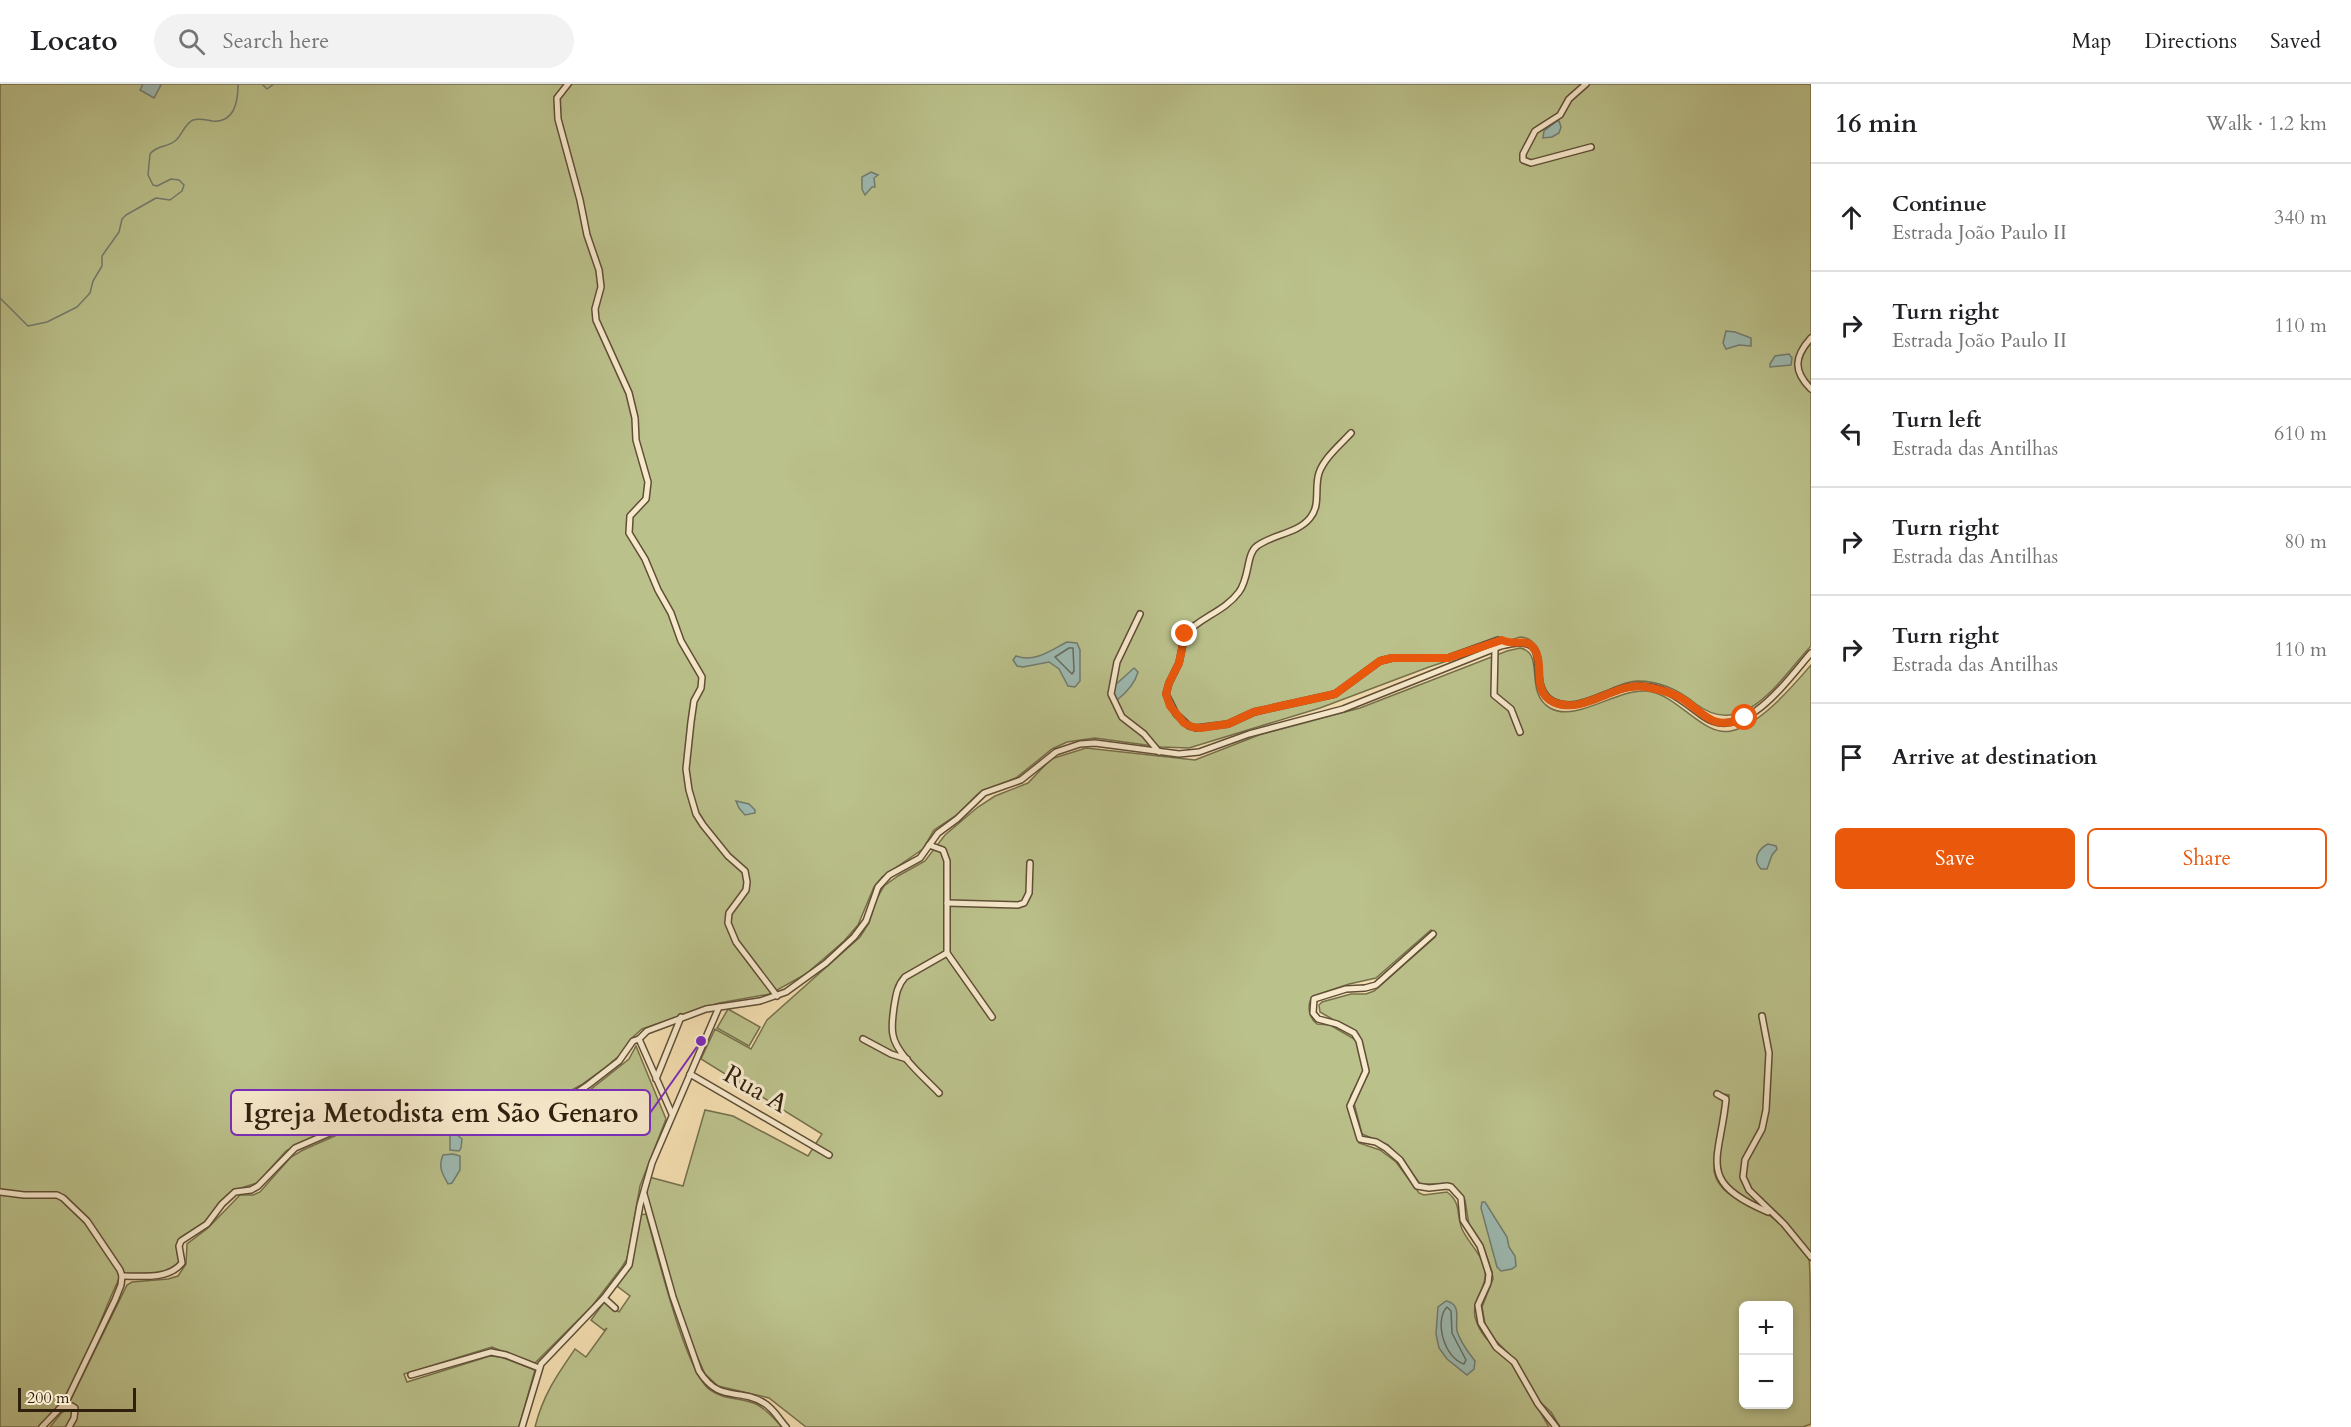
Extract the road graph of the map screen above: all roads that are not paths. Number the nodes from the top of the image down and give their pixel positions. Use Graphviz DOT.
graph roads {
  1 [pos="568,84"];
  2 [pos="1586,84"];
  3 [pos="1591,147"];
  4 [pos="1811,338"];
  5 [pos="1811,388"];
  6 [pos="1351,433"];
  7 [pos="1140,614"];
  8 [pos="1509,644"];
  9 [pos="1495,649"];
  10 [pos="1811,654"];
  11 [pos="1520,732"];
  12 [pos="1159,752"];
  13 [pos="929,845"];
  14 [pos="1030,863"];
  15 [pos="947,903"];
  16 [pos="1433,933"];
  17 [pos="947,953"];
  18 [pos="777,996"];
  19 [pos="719,1007"];
  20 [pos="1762,1016"];
  21 [pos="681,1017"];
  22 [pos="992,1017"];
  23 [pos="639,1039"];
  24 [pos="863,1039"];
  25 [pos="907,1059"];
  26 [pos="690,1074"];
  27 [pos="656,1079"];
  28 [pos="939,1093"];
  29 [pos="1717,1094"];
  30 [pos="672,1114"];
  31 [pos="829,1155"];
  32 [pos="645,1186"];
  33 [pos="0,1192"];
  34 [pos="1771,1213"];
  35 [pos="1811,1257"];
  36 [pos="122,1276"];
  37 [pos="604,1298"];
  38 [pos="615,1308"];
  39 [pos="539,1368"];
  40 [pos="411,1375"];
  41 [pos="61,1409"];
  42 [pos="42,1427"];
  43 [pos="69,1427"];
  44 [pos="522,1427"];
  45 [pos="786,1427"];
  46 [pos="1556,1427"];
  1 -- 18 [label="street"];
  2 -- 3 [label="street"];
  4 -- 5 [label="street"];
  6 -- 8 [label="street"];
  7 -- 12 [label="street"];
  8 -- 9 [label="street"];
  8 -- 10 [label="street"];
  9 -- 11 [label="street"];
  9 -- 12 [label="street"];
  12 -- 13 [label="street"];
  13 -- 15 [label="street"];
  13 -- 18 [label="street"];
  14 -- 15 [label="street"];
  15 -- 17 [label="street"];
  16 -- 46 [label="street"];
  17 -- 22 [label="street"];
  17 -- 25 [label="street"];
  18 -- 19 [label="street"];
  19 -- 21 [label="street"];
  19 -- 26 [label="street"];
  20 -- 34 [label="street"];
  21 -- 23 [label="street"];
  21 -- 27 [label="street"];
  23 -- 27 [label="street"];
  23 -- 36 [label="street"];
  24 -- 25 [label="street"];
  25 -- 28 [label="street"];
  26 -- 30 [label="street"];
  26 -- 31 [label="street, Rua A"];
  27 -- 30 [label="street"];
  29 -- 34 [label="street"];
  30 -- 32 [label="street"];
  32 -- 37 [label="street"];
  32 -- 45 [label="street"];
  33 -- 36 [label="street"];
  34 -- 35 [label="street"];
  36 -- 41 [label="street"];
  37 -- 38 [label="street"];
  37 -- 39 [label="street"];
  39 -- 40 [label="street"];
  39 -- 44 [label="street"];
  41 -- 42 [label="street"];
  41 -- 43 [label="street"];
}
